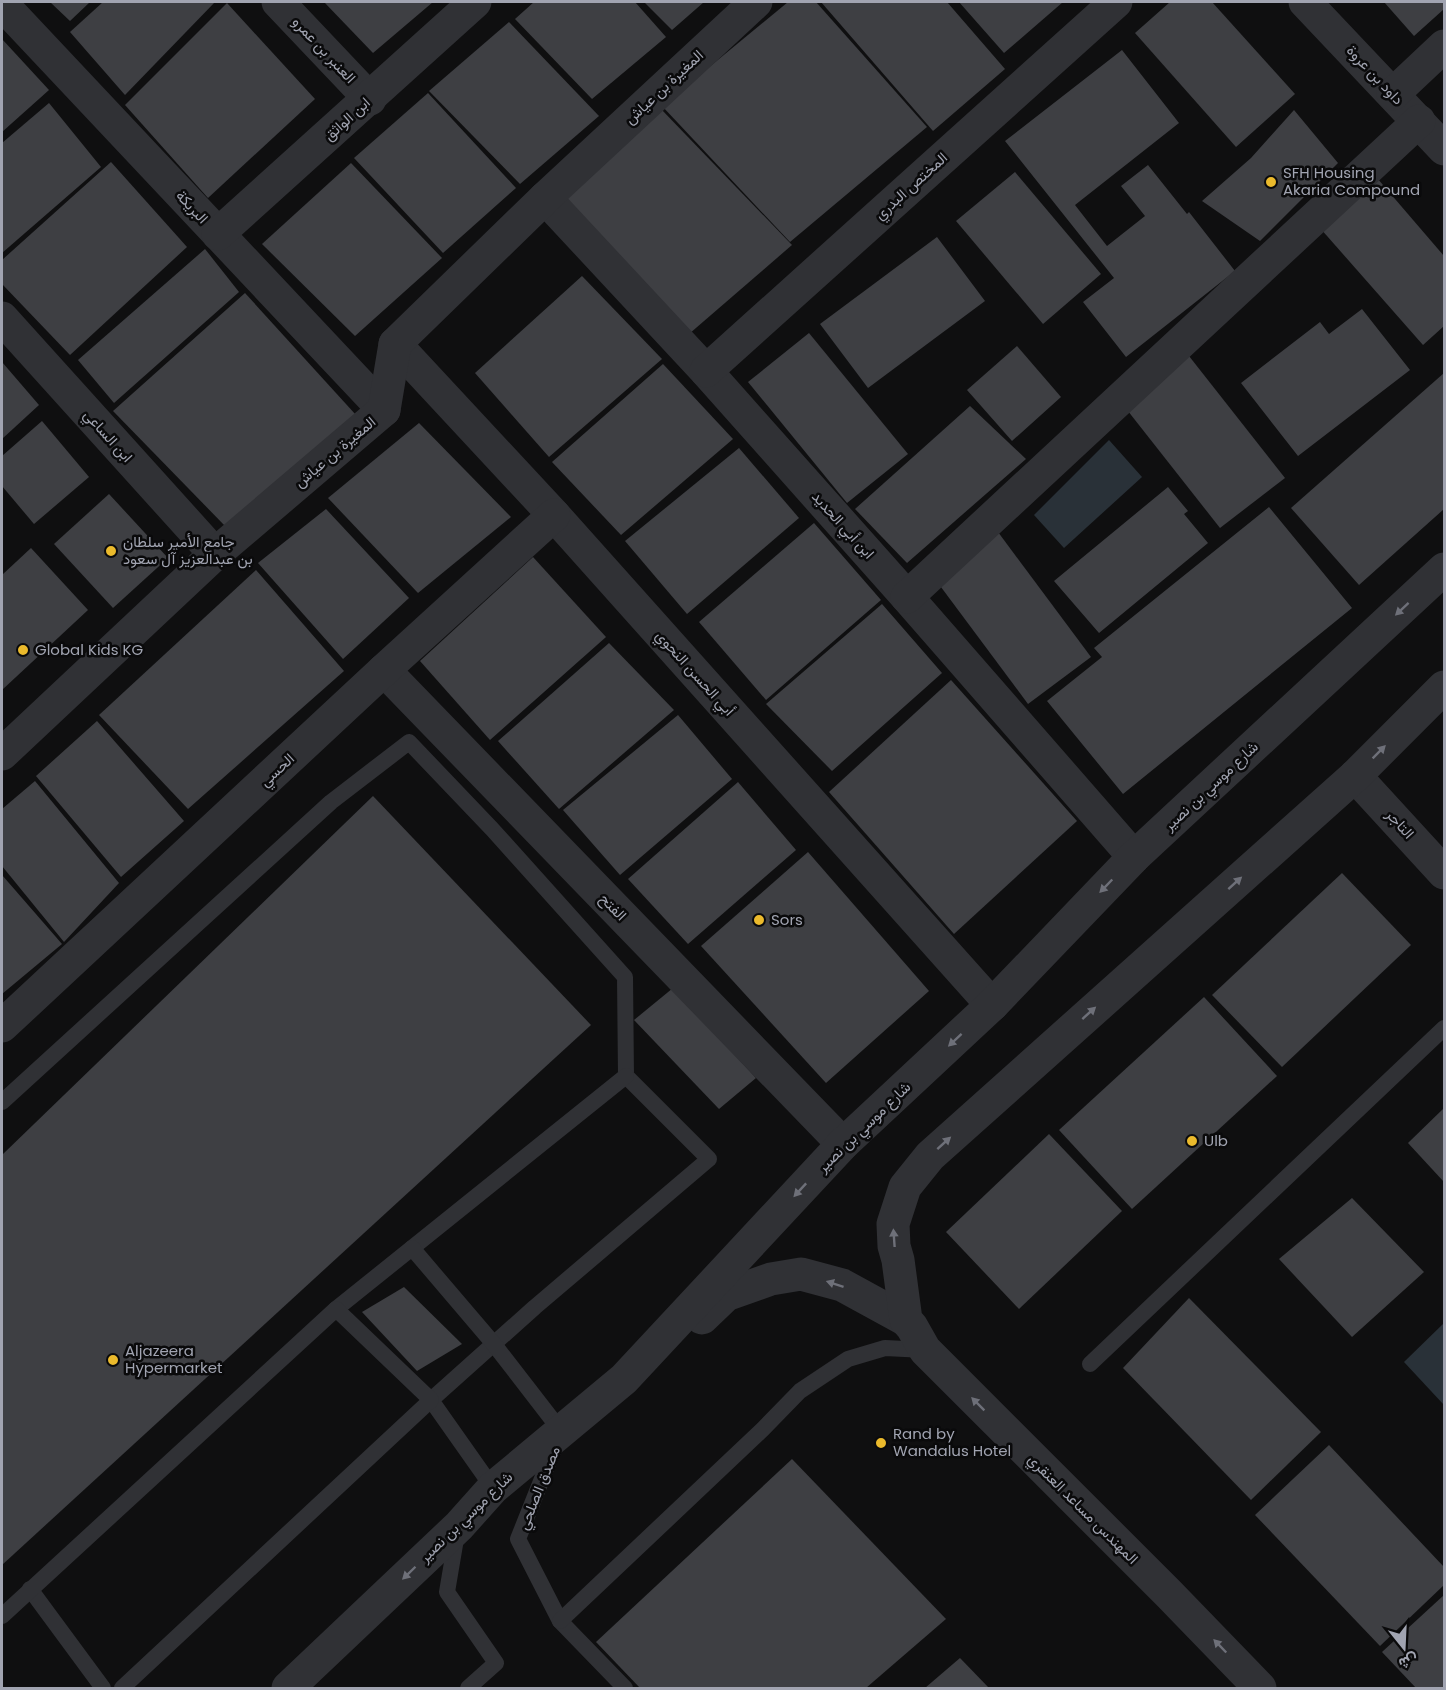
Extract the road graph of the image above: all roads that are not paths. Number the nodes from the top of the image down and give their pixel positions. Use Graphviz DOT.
graph roads {
  1 [pos="278,2"];
  2 [pos="476,2"];
  3 [pos="756,2"];
  4 [pos="1116,2"];
  5 [pos="1305,2"];
  6 [pos="2,4"];
  7 [pos="1444,46"];
  8 [pos="1393,94"];
  9 [pos="370,99"];
  10 [pos="1419,121"];
  11 [pos="1444,149"];
  12 [pos="545,198"];
  13 [pos="218,234"];
  14 [pos="2,318"];
  15 [pos="395,344"];
  16 [pos="706,371"];
  17 [pos="384,410"];
  18 [pos="554,515"];
  19 [pos="215,554"];
  20 [pos="1444,569"];
  21 [pos="907,597"];
  22 [pos="384,670"];
  23 [pos="1444,687"];
  24 [pos="2,754"];
  25 [pos="1355,776"];
  26 [pos="1134,857"];
  27 [pos="1444,873"];
  28 [pos="992,1005"];
  29 [pos="2,1026"];
  30 [pos="1444,1028"];
  31 [pos="626,1076"];
  32 [pos="2,1102"];
  33 [pos="843,1144"];
  34 [pos="412,1248"];
  35 [pos="336,1309"];
  36 [pos="906,1320"];
  37 [pos="493,1343"];
  38 [pos="925,1350"];
  39 [pos="1090,1364"];
  40 [pos="624,1379"];
  41 [pos="431,1400"];
  42 [pos="561,1431"];
  43 [pos="493,1488"];
  44 [pos="459,1526"];
  45 [pos="30,1589"];
  46 [pos="2,1616"];
  47 [pos="560,1621"];
  48 [pos="103,1689"];
  49 [pos="122,1689"];
  50 [pos="288,1689"];
  51 [pos="468,1689"];
  52 [pos="625,1689"];
  53 [pos="1260,1689"];
  1 -- 9 [label="street, العنبر بن عمرو"];
  2 -- 9 [label="street, ابن الواثق"];
  3 -- 12 [label="street, المغيرة بن عياش"];
  4 -- 16 [label="street, المختص البدري"];
  5 -- 8 [label="street, داود بن عروة"];
  6 -- 13 [label="street, البريكة"];
  7 -- 8 [label="street"];
  8 -- 10 [label="street, داود بن عروة"];
  9 -- 13 [label="street, ابن الواثق"];
  10 -- 11 [label="street, داود بن عروة"];
  10 -- 21 [label="street"];
  12 -- 15 [label="street, المغيرة بن عياش"];
  12 -- 16 [label="street, ابن أبي الحديد"];
  13 -- 17 [label="street, البريكة"];
  14 -- 19 [label="street, ابن الساعي"];
  15 -- 17 [label="street, المغيرة بن عياش"];
  15 -- 18 [label="street, أبي الحسن النحوي"];
  16 -- 21 [label="street, ابن أبي الحديد"];
  17 -- 19 [label="street, المغيرة بن عياش"];
  18 -- 22 [label="street, الحسي"];
  18 -- 28 [label="street, أبي الحسن النحوي"];
  19 -- 24 [label="street, المغيرة بن عياش"];
  20 -- 26 [label="street, شارع موسي بن نصير, one-way"];
  21 -- 26 [label="street, ابن أبي الحديد"];
  22 -- 29 [label="street, الحسي"];
  22 -- 33 [label="street, الفتح"];
  25 -- 23 [label="street, one-way"];
  25 -- 27 [label="street, التاجر"];
  36 -- 25 [label="street, المهندس مساعد العنقري, one-way"];
  26 -- 28 [label="street, شارع موسي بن نصير, one-way"];
  28 -- 33 [label="street, شارع موسي بن نصير, one-way"];
  30 -- 39 [label="lane"];
  31 -- 32 [label="lane"];
  31 -- 34 [label="lane"];
  31 -- 37 [label="lane"];
  33 -- 40 [label="street, شارع موسي بن نصير, one-way"];
  34 -- 35 [label="lane"];
  34 -- 37 [label="lane"];
  35 -- 41 [label="lane"];
  35 -- 45 [label="lane"];
  36 -- 38 [label="street, المهندس مساعد العنقري"];
  36 -- 40 [label="street, one-way"];
  37 -- 41 [label="lane"];
  37 -- 42 [label="lane"];
  38 -- 47 [label="lane"];
  53 -- 38 [label="street, المهندس مساعد العنقري, one-way"];
  40 -- 42 [label="street, شارع موسي بن نصير"];
  41 -- 43 [label="lane"];
  41 -- 49 [label="lane"];
  42 -- 43 [label="street, شارع موسي بن نصير"];
  42 -- 47 [label="lane, مصدق الصلحي"];
  43 -- 44 [label="street, شارع موسي بن نصير"];
  44 -- 50 [label="street, شارع موسي بن نصير, one-way"];
  44 -- 51 [label="lane"];
  45 -- 46 [label="lane"];
  45 -- 48 [label="lane"];
  47 -- 52 [label="lane, مصدق الصلحي"];
}
